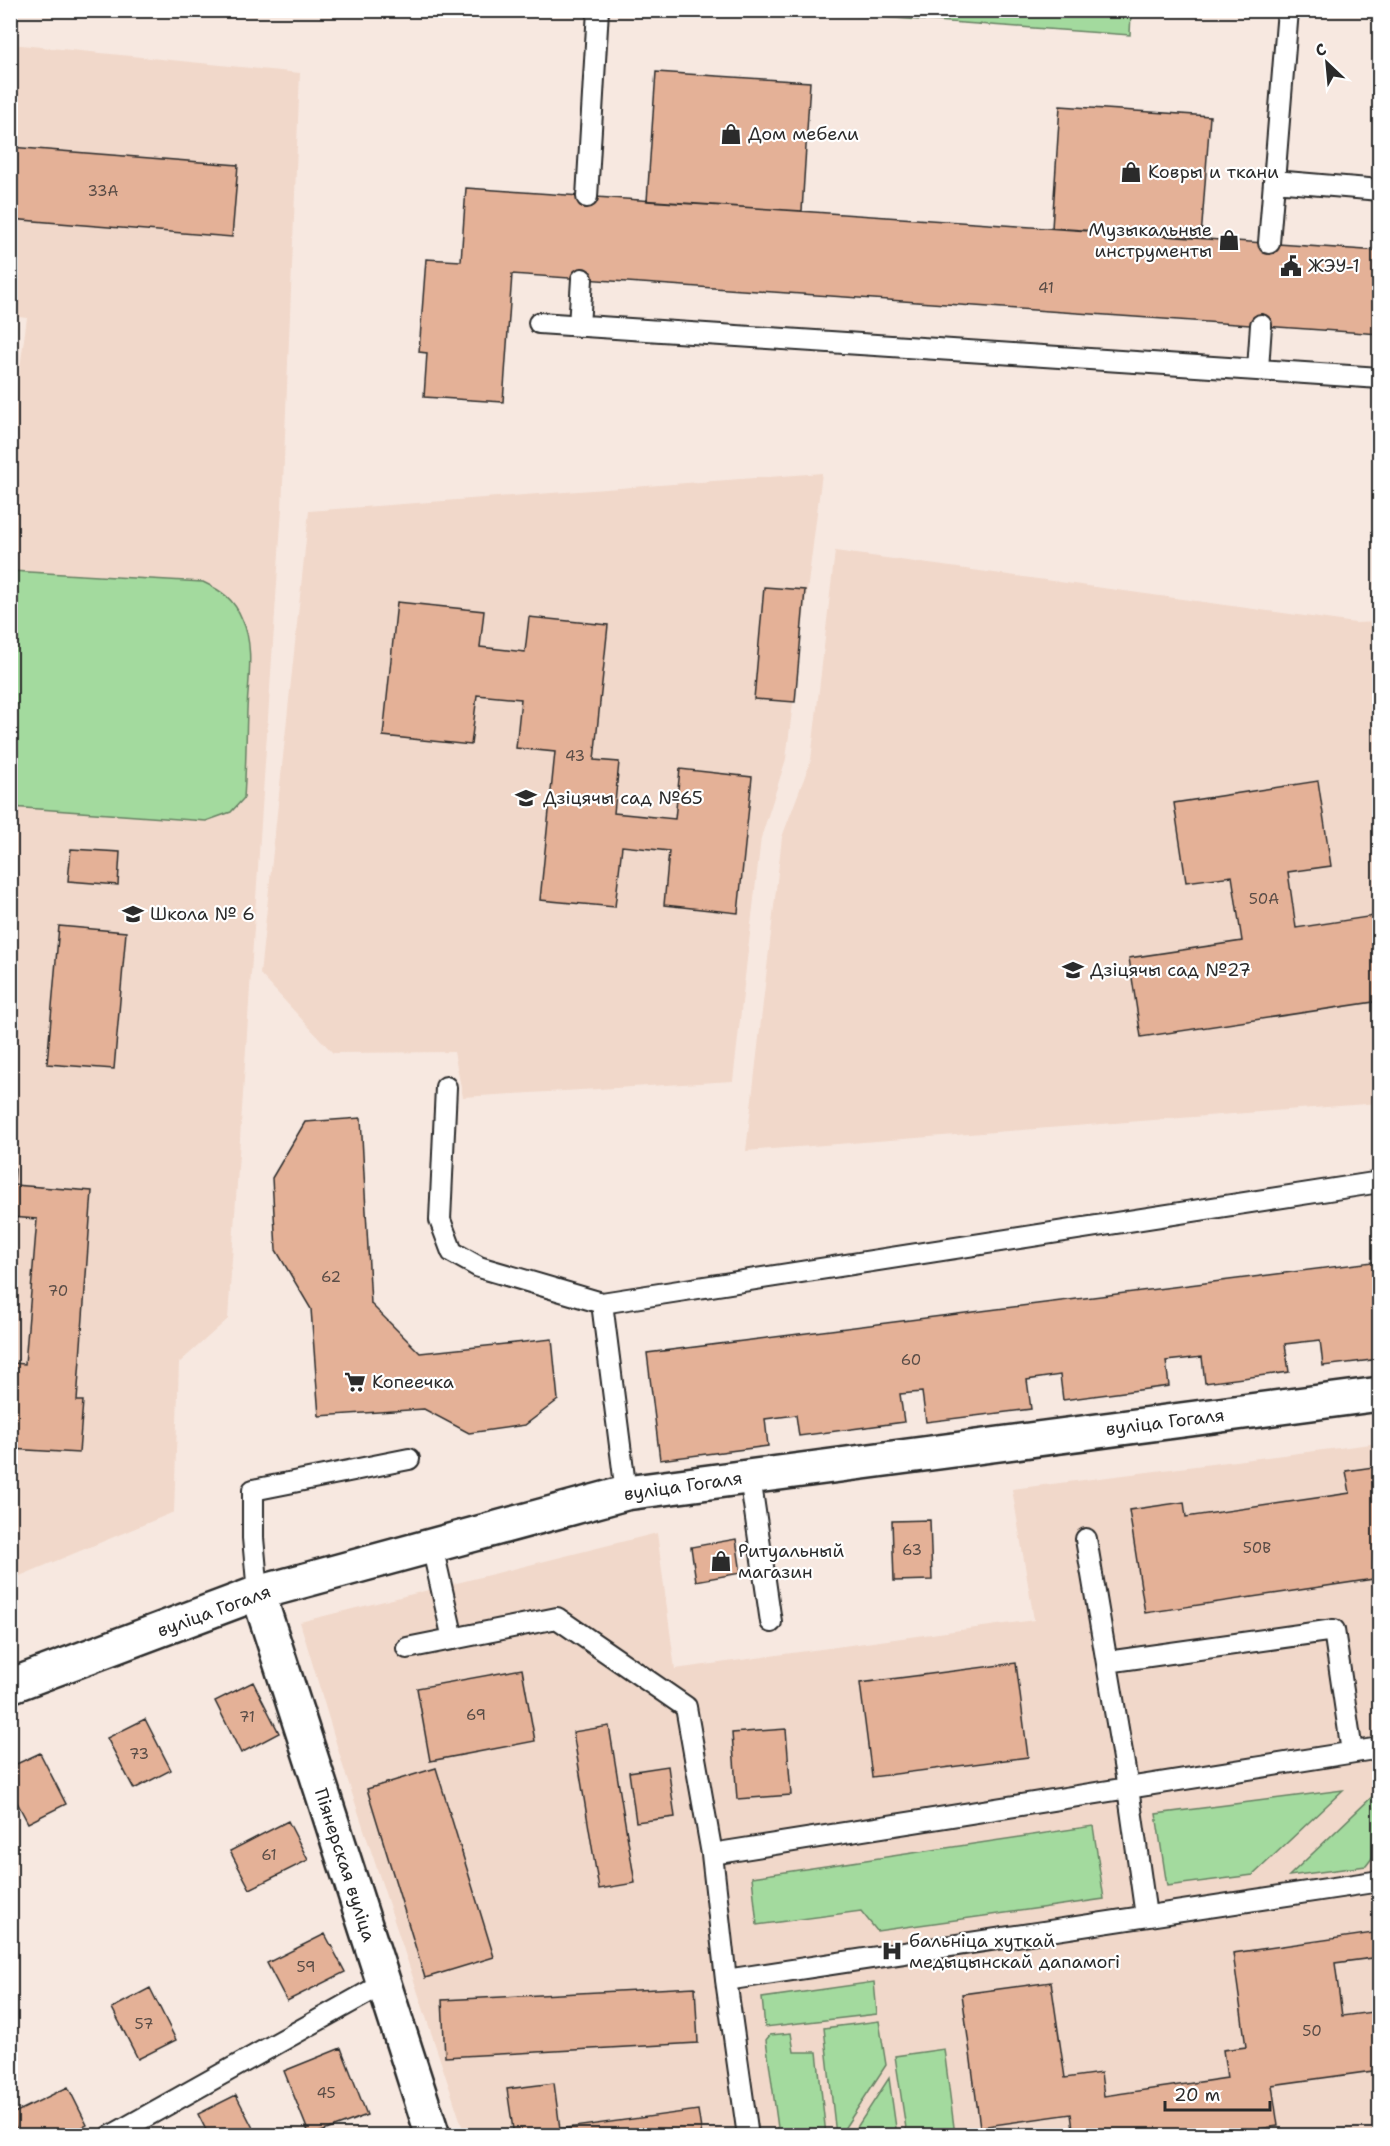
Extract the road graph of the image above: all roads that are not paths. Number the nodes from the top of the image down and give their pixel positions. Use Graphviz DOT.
graph roads {
  1 [pos="598,10"];
  2 [pos="1288,10"];
  3 [pos="1274,181"];
  4 [pos="1380,190"];
  5 [pos="587,197"];
  6 [pos="1269,243"];
  7 [pos="582,279"];
  8 [pos="539,323"];
  9 [pos="1262,325"];
  10 [pos="579,326"];
  11 [pos="1258,369"];
  12 [pos="1380,378"];
  13 [pos="446,1087"];
  14 [pos="1380,1182"];
  15 [pos="602,1303"];
  16 [pos="1380,1394"];
  17 [pos="409,1459"];
  18 [pos="750,1477"];
  19 [pos="626,1493"];
  20 [pos="1086,1539"];
  21 [pos="432,1546"];
  22 [pos="258,1593"];
  23 [pos="771,1622"];
  24 [pos="453,1639"];
  25 [pos="407,1648"];
  26 [pos="1107,1662"];
  27 [pos="10,1686"];
  28 [pos="1380,1748"];
  29 [pos="1352,1752"];
  30 [pos="1128,1788"];
  31 [pos="712,1854"];
  32 [pos="1380,1881"];
  33 [pos="1146,1916"];
  34 [pos="726,1980"];
  35 [pos="383,1984"];
  36 [pos="111,2136"];
  37 [pos="433,2136"];
  38 [pos="748,2136"];
  1 -- 5 [label="lane"];
  2 -- 3 [label="lane"];
  3 -- 4 [label="lane"];
  3 -- 6 [label="lane"];
  7 -- 10 [label="lane"];
  8 -- 10 [label="lane"];
  9 -- 11 [label="lane"];
  10 -- 11 [label="lane"];
  11 -- 12 [label="lane"];
  13 -- 15 [label="lane"];
  14 -- 15 [label="lane"];
  15 -- 19 [label="lane"];
  16 -- 18 [label="main road, вуліца Гогаля"];
  17 -- 22 [label="lane"];
  18 -- 19 [label="main road, вуліца Гогаля"];
  18 -- 23 [label="lane"];
  19 -- 21 [label="main road, вуліца Гогаля"];
  20 -- 26 [label="lane"];
  21 -- 22 [label="main road, вуліца Гогаля"];
  21 -- 24 [label="lane"];
  22 -- 27 [label="main road, вуліца Гогаля"];
  22 -- 35 [label="main road, Піянерская вуліца"];
  24 -- 25 [label="lane"];
  24 -- 31 [label="lane"];
  26 -- 29 [label="lane"];
  26 -- 30 [label="lane"];
  28 -- 29 [label="lane"];
  29 -- 30 [label="lane"];
  30 -- 31 [label="lane"];
  30 -- 33 [label="lane"];
  31 -- 34 [label="lane"];
  32 -- 33 [label="lane"];
  33 -- 34 [label="lane"];
  34 -- 38 [label="lane"];
  35 -- 36 [label="lane"];
  35 -- 37 [label="main road, Піянерская вуліца"];
}
